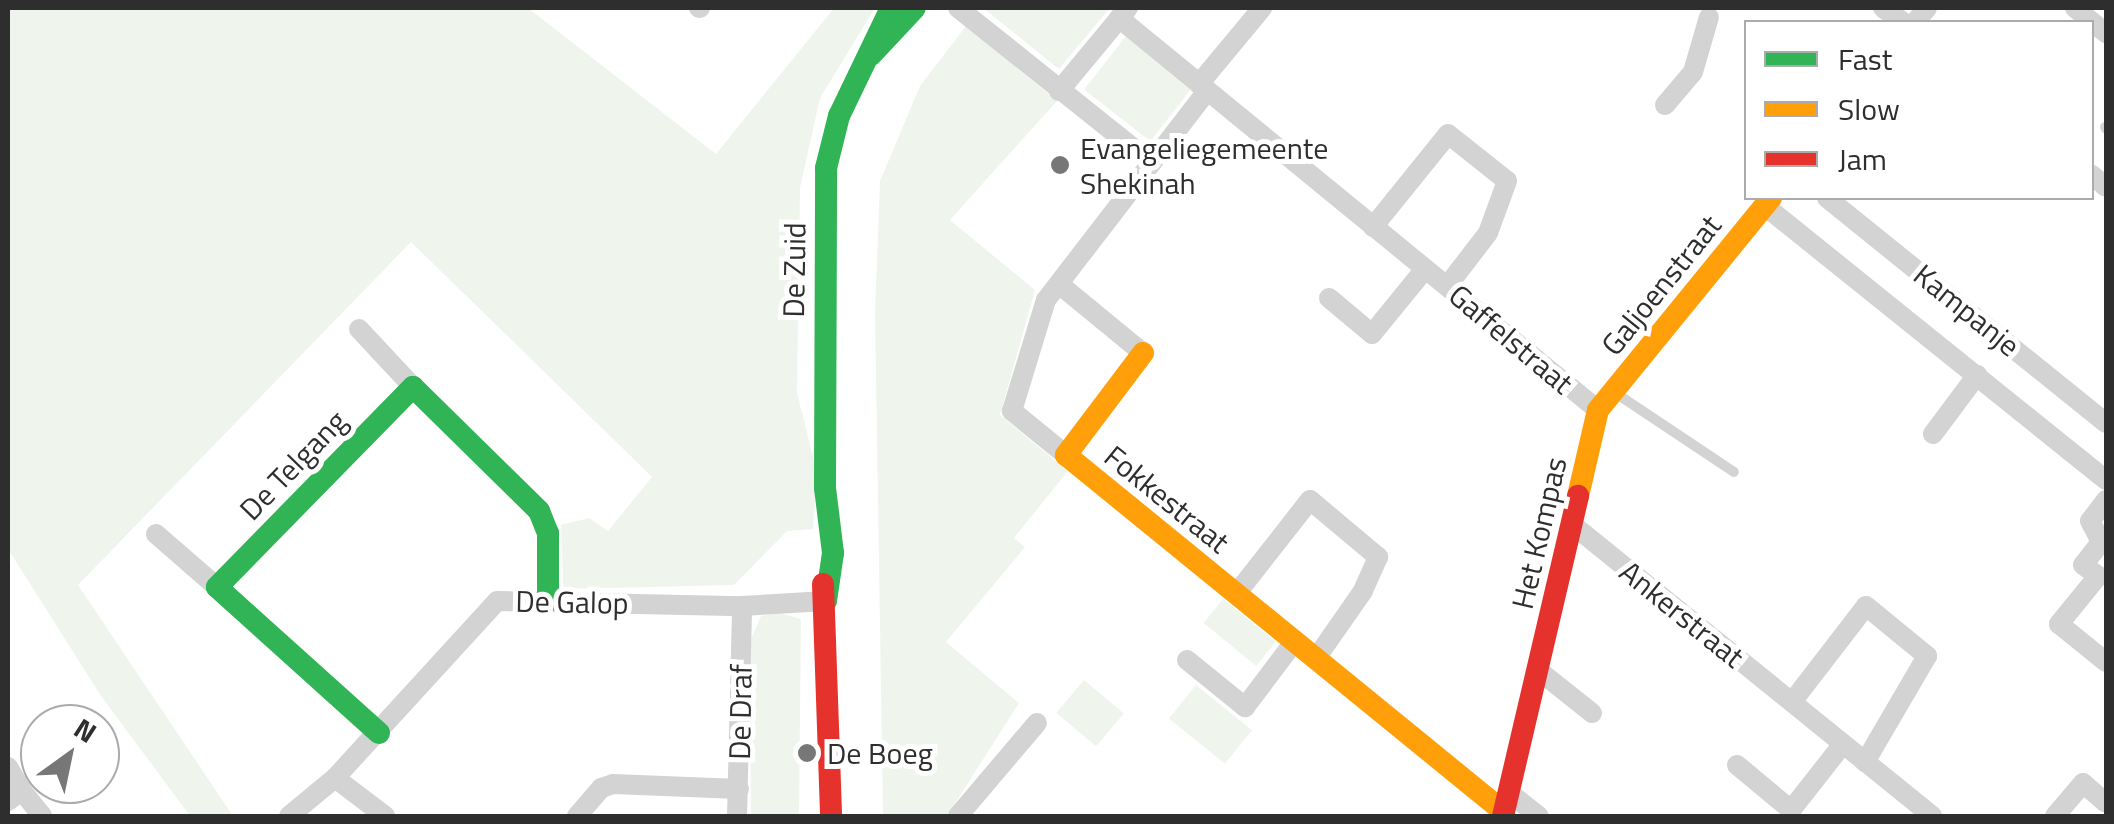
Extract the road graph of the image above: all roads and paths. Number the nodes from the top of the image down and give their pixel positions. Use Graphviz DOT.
graph roads {
  1 [pos="890,8"];
  2 [pos="914,8"];
  3 [pos="958,8"];
  4 [pos="1262,8"];
  5 [pos="1707,11"];
  6 [pos="1123,13"];
  7 [pos="866,59"];
  8 [pos="1203,88"];
  9 [pos="1059,91"];
  10 [pos="1665,106"];
  11 [pos="1152,163"];
  12 [pos="1829,200"];
  13 [pos="1768,202"];
  14 [pos="1373,227"];
  15 [pos="1424,269"];
  16 [pos="1059,284"];
  17 [pos="1448,285"];
  18 [pos="1328,298"];
  19 [pos="358,329"];
  20 [pos="1143,353"];
  21 [pos="1977,375"];
  22 [pos="413,387"];
  23 [pos="1613,391"];
  24 [pos="1598,410"];
  25 [pos="2106,423"];
  26 [pos="1933,434"];
  27 [pos="1066,456"];
  28 [pos="1734,472"];
  29 [pos="2106,480"];
  30 [pos="2106,500"];
  31 [pos="1573,525"];
  32 [pos="156,534"];
  33 [pos="2102,580"];
  34 [pos="217,587"];
  35 [pos="1237,594"];
  36 [pos="548,601"];
  37 [pos="826,601"];
  38 [pos="742,606"];
  39 [pos="1295,642"];
  40 [pos="1316,657"];
  41 [pos="1187,660"];
  42 [pos="2106,662"];
  43 [pos="1538,670"];
  44 [pos="1792,702"];
  45 [pos="1592,713"];
  46 [pos="1038,723"];
  47 [pos="379,733"];
  48 [pos="1843,744"];
  49 [pos="1865,762"];
  50 [pos="1737,765"];
  51 [pos="8,767"];
  52 [pos="335,778"];
  53 [pos="739,789"];
  54 [pos="15,796"];
  55 [pos="2106,803"];
  56 [pos="1505,807"];
  57 [pos="42,816"];
  58 [pos="289,816"];
  59 [pos="385,816"];
  60 [pos="577,816"];
  61 [pos="737,816"];
  62 [pos="831,816"];
  63 [pos="958,816"];
  64 [pos="1539,816"];
  65 [pos="1932,816"];
  66 [pos="2055,816"];
  1 -- 7 [label="street, De Zuid"];
  2 -- 7 [label="street, De Zuid"];
  3 -- 9 [label="street"];
  4 -- 8 [label="street"];
  5 -- 10 [label="street"];
  6 -- 8 [label="street, Gaffelstraat"];
  6 -- 9 [label="street"];
  7 -- 37 [label="street, De Zuid"];
  8 -- 11 [label="street"];
  8 -- 14 [label="street, Gaffelstraat"];
  9 -- 11 [label="street"];
  11 -- 16 [label="street"];
  12 -- 25 [label="street, Kampanje"];
  13 -- 21 [label="street, Kampanje"];
  13 -- 23 [label="street, Galjoenstraat"];
  14 -- 15 [label="street, Gaffelstraat"];
  14 -- 17 [label="street"];
  15 -- 17 [label="street, Gaffelstraat"];
  15 -- 18 [label="street, Gaffelstraat"];
  16 -- 20 [label="street"];
  16 -- 27 [label="street"];
  17 -- 24 [label="street, Gaffelstraat"];
  19 -- 22 [label="street"];
  20 -- 27 [label="street, Fokkestraat"];
  21 -- 26 [label="street, Kampanje"];
  21 -- 29 [label="street, Kampanje"];
  22 -- 34 [label="street, De Telgang"];
  22 -- 36 [label="street"];
  23 -- 24 [label="street, Galjoenstraat"];
  23 -- 28 [label="lane"];
  24 -- 31 [label="street, Het Kompas"];
  27 -- 35 [label="street, Fokkestraat"];
  30 -- 33 [label="street"];
  31 -- 43 [label="street, Het Kompas"];
  31 -- 44 [label="street, Ankerstraat"];
  32 -- 34 [label="street"];
  33 -- 42 [label="street"];
  34 -- 47 [label="street"];
  35 -- 39 [label="street, Fokkestraat"];
  35 -- 40 [label="street, Fokkestraat"];
  36 -- 38 [label="street, De Galop"];
  36 -- 47 [label="street, De Galop"];
  37 -- 38 [label="street, De Galop"];
  37 -- 62 [label="street, De Zuid"];
  38 -- 53 [label="street, De Draf"];
  39 -- 40 [label="street, Fokkestraat"];
  39 -- 41 [label="street"];
  40 -- 56 [label="street, Fokkestraat"];
  43 -- 45 [label="street"];
  43 -- 56 [label="street, Het Kompas"];
  44 -- 48 [label="street, Ankerstraat"];
  44 -- 49 [label="street"];
  46 -- 63 [label="street"];
  47 -- 52 [label="street, De Galop"];
  48 -- 49 [label="street, Ankerstraat"];
  48 -- 50 [label="street"];
  49 -- 65 [label="street, Ankerstraat"];
  51 -- 54 [label="street"];
  52 -- 58 [label="street, De Galop"];
  52 -- 59 [label="street"];
  53 -- 60 [label="street"];
  53 -- 61 [label="street, De Draf"];
  54 -- 57 [label="street"];
  55 -- 66 [label="street"];
  56 -- 64 [label="street"];
}
